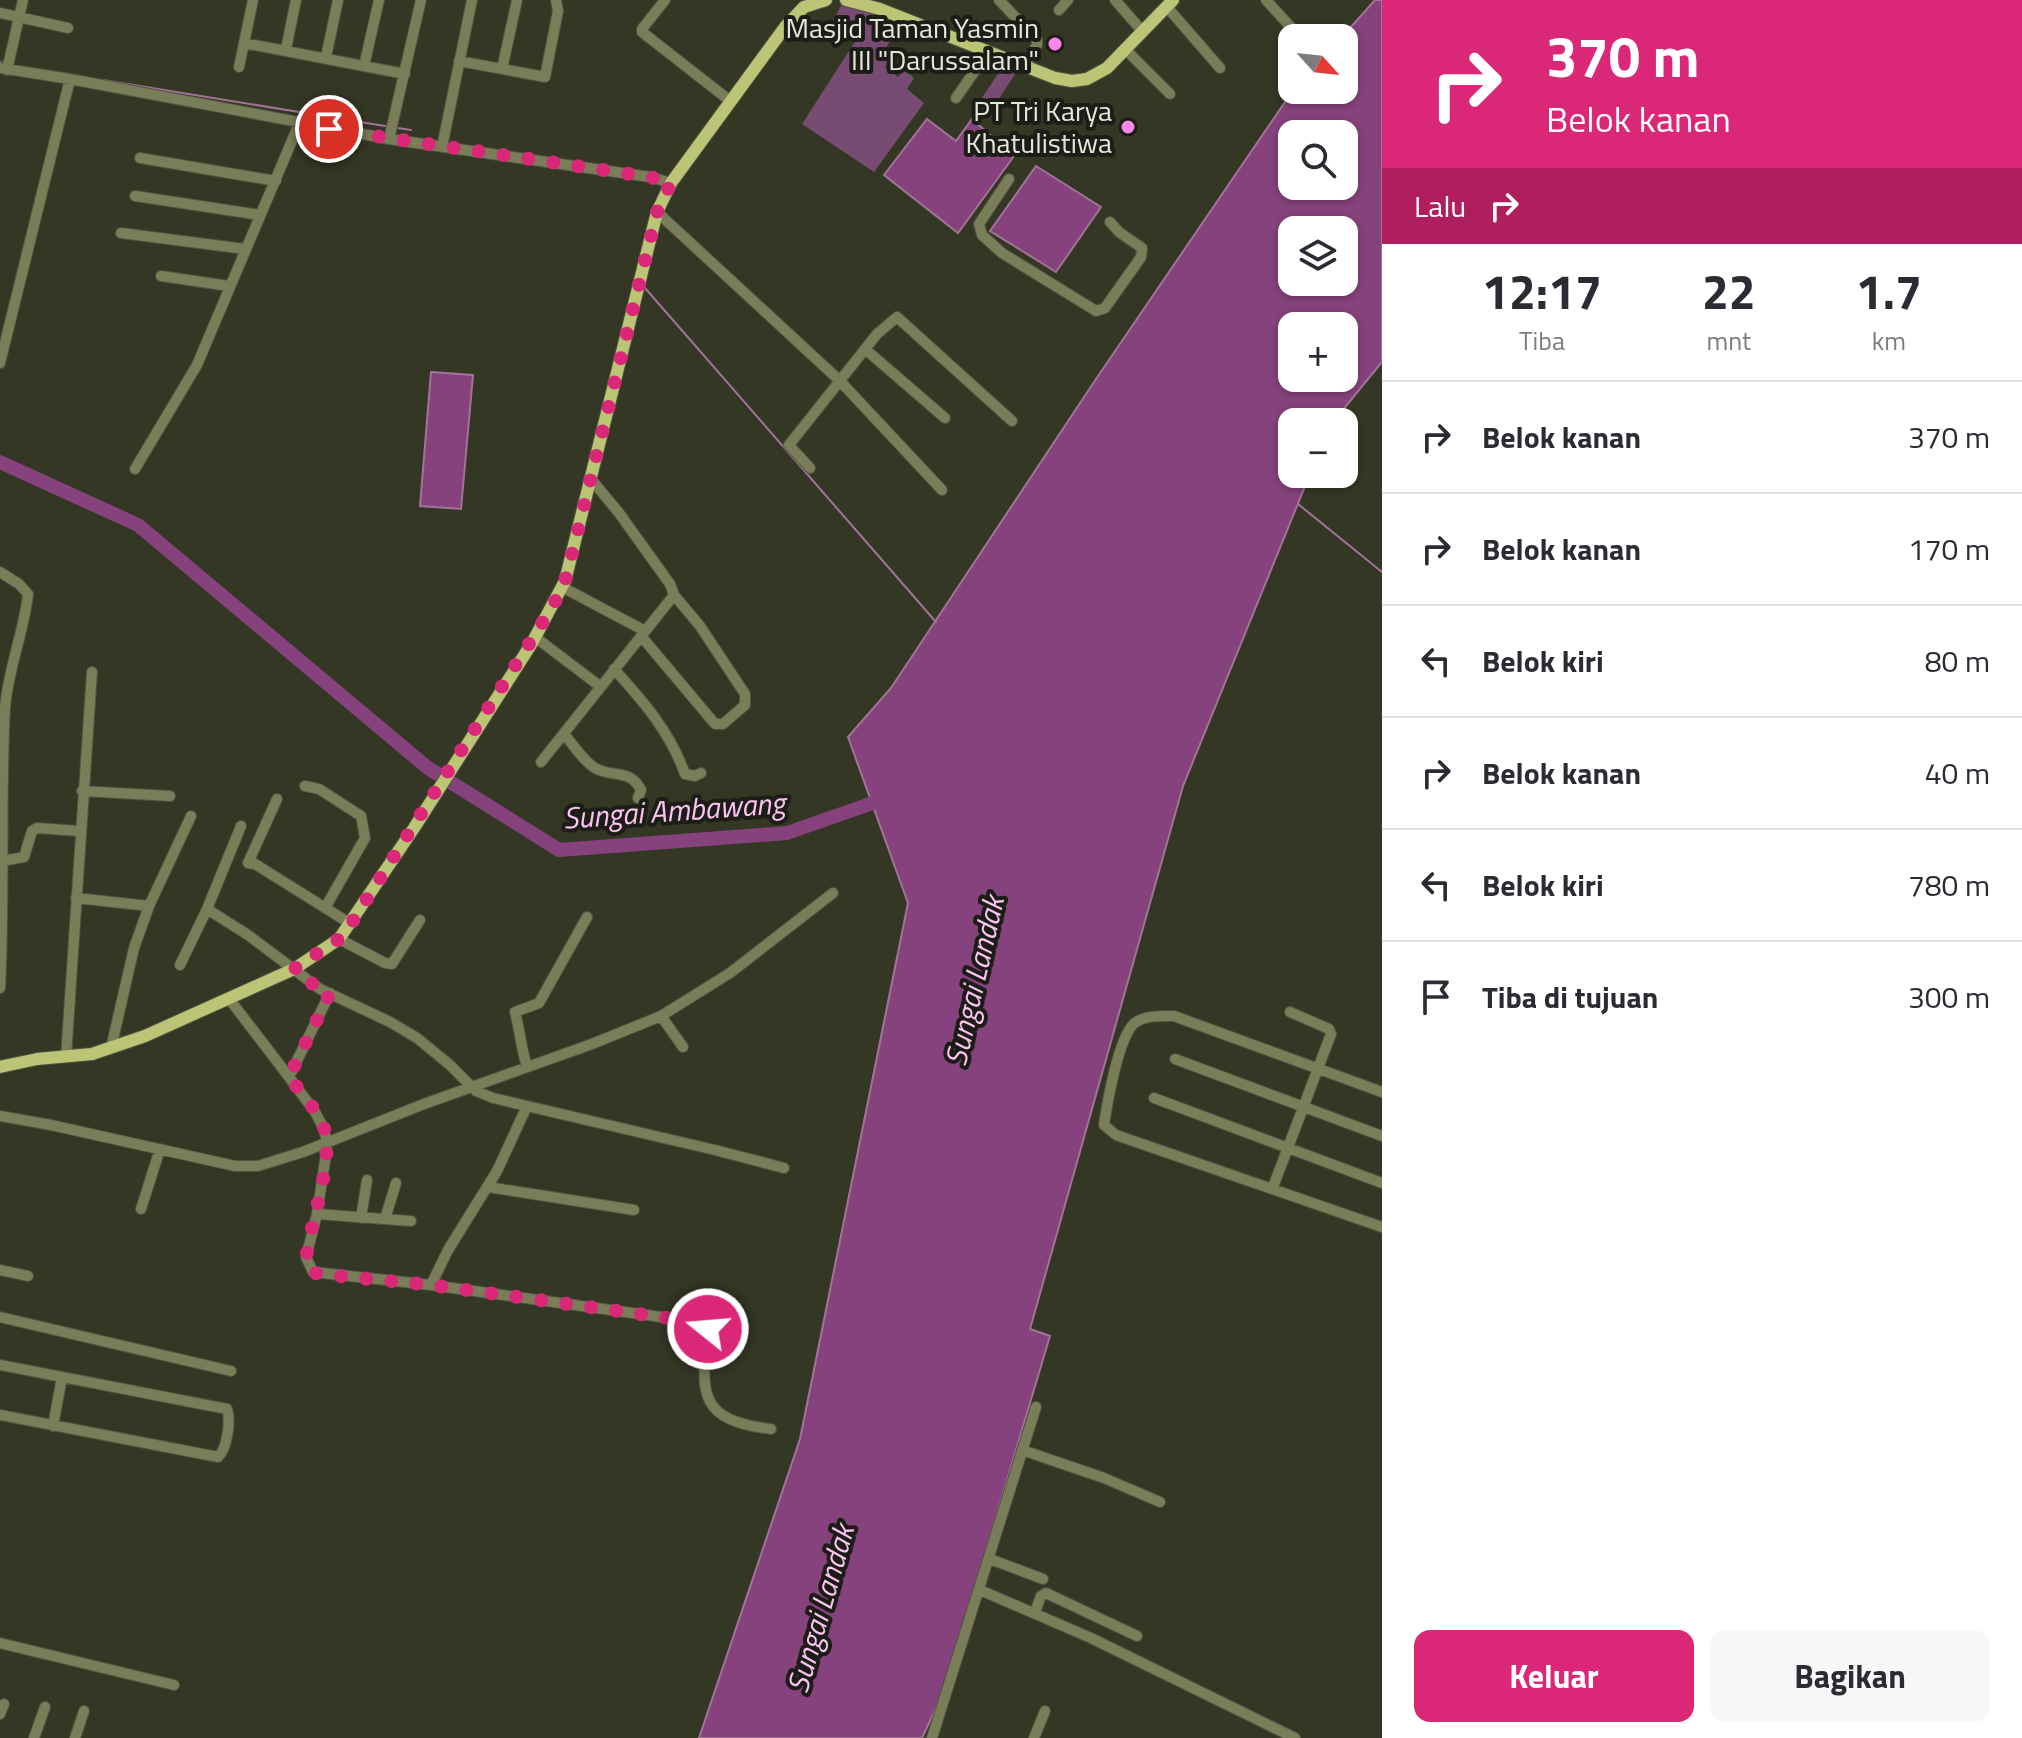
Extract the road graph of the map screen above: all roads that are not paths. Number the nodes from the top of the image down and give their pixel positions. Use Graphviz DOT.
graph roads {
  1 [pos="23,0"];
  2 [pos="253,0"];
  3 [pos="296,0"];
  4 [pos="338,0"];
  5 [pos="379,0"];
  6 [pos="421,0"];
  7 [pos="472,0"];
  8 [pos="517,0"];
  9 [pos="556,0"];
  10 [pos="665,0"];
  11 [pos="826,0"];
  12 [pos="846,0"];
  13 [pos="999,0"];
  14 [pos="1068,0"];
  15 [pos="1115,0"];
  16 [pos="1266,0"];
  17 [pos="1170,4"];
  18 [pos="1059,10"];
  19 [pos="0,13"];
  20 [pos="20,17"];
  21 [pos="1288,24"];
  22 [pos="68,28"];
  23 [pos="1143,32"];
  24 [pos="244,43"];
  25 [pos="286,49"];
  26 [pos="1126,50"];
  27 [pos="988,52"];
  28 [pos="326,57"];
  29 [pos="459,61"];
  30 [pos="364,66"];
  31 [pos="1024,66"];
  32 [pos="239,67"];
  33 [pos="1220,68"];
  34 [pos="4,69"];
  35 [pos="502,69"];
  36 [pos="405,74"];
  37 [pos="70,79"];
  38 [pos="1170,94"];
  39 [pos="956,98"];
  40 [pos="729,100"];
  41 [pos="299,124"];
  42 [pos="389,139"];
  43 [pos="442,147"];
  44 [pos="140,158"];
  45 [pos="1009,179"];
  46 [pos="276,181"];
  47 [pos="671,183"];
  48 [pos="135,196"];
  49 [pos="657,212"];
  50 [pos="260,215"];
  51 [pos="1110,222"];
  52 [pos="121,233"];
  53 [pos="245,249"];
  54 [pos="161,276"];
  55 [pos="229,286"];
  56 [pos="865,349"];
  57 [pos="0,363"];
  58 [pos="839,380"];
  59 [pos="945,418"];
  60 [pos="1012,421"];
  61 [pos="810,468"];
  62 [pos="135,469"];
  63 [pos="591,479"];
  64 [pos="942,490"];
  65 [pos="0,572"];
  66 [pos="562,587"];
  67 [pos="674,595"];
  68 [pos="643,633"];
  69 [pos="535,637"];
  70 [pos="614,669"];
  71 [pos="92,672"];
  72 [pos="601,687"];
  73 [pos="3,704"];
  74 [pos="564,734"];
  75 [pos="541,762"];
  76 [pos="701,773"];
  77 [pos="305,786"];
  78 [pos="82,791"];
  79 [pos="170,796"];
  80 [pos="638,798"];
  81 [pos="277,799"];
  82 [pos="191,816"];
  83 [pos="241,826"];
  84 [pos="79,831"];
  85 [pos="2,861"];
  86 [pos="833,893"];
  87 [pos="76,898"];
  88 [pos="149,906"];
  89 [pos="325,908"];
  90 [pos="207,909"];
  91 [pos="587,917"];
  92 [pos="420,920"];
  93 [pos="351,924"];
  94 [pos="339,939"];
  95 [pos="1,951"];
  96 [pos="180,965"];
  97 [pos="294,969"];
  98 [pos="0,988"];
  99 [pos="330,993"];
  100 [pos="230,1000"];
  101 [pos="1290,1012"];
  102 [pos="661,1016"];
  103 [pos="683,1047"];
  104 [pos="111,1048"];
  105 [pos="66,1057"];
  106 [pos="1175,1059"];
  107 [pos="0,1067"];
  108 [pos="527,1067"];
  109 [pos="1318,1068"];
  110 [pos="289,1077"];
  111 [pos="472,1087"];
  112 [pos="1382,1092"];
  113 [pos="1154,1098"];
  114 [pos="527,1106"];
  115 [pos="1303,1106"];
  116 [pos="0,1116"];
  117 [pos="1382,1136"];
  118 [pos="327,1143"];
  119 [pos="1288,1148"];
  120 [pos="160,1149"];
  121 [pos="784,1168"];
  122 [pos="367,1180"];
  123 [pos="396,1183"];
  124 [pos="1382,1183"];
  125 [pos="488,1187"];
  126 [pos="1273,1187"];
  127 [pos="141,1209"];
  128 [pos="634,1210"];
  129 [pos="317,1214"];
  130 [pos="361,1218"];
  131 [pos="385,1219"];
  132 [pos="411,1221"];
  133 [pos="1382,1227"];
  134 [pos="0,1270"];
  135 [pos="28,1276"];
  136 [pos="431,1285"];
  137 [pos="0,1317"];
  138 [pos="0,1365"];
  139 [pos="231,1371"];
  140 [pos="62,1377"];
  141 [pos="1036,1407"];
  142 [pos="0,1415"];
  143 [pos="53,1426"];
  144 [pos="771,1429"];
  145 [pos="1022,1450"];
  146 [pos="1160,1502"];
  147 [pos="990,1559"];
  148 [pos="1043,1579"];
  149 [pos="980,1590"];
  150 [pos="1035,1612"];
  151 [pos="1137,1636"];
  152 [pos="0,1643"];
  153 [pos="174,1685"];
  154 [pos="45,1707"];
  155 [pos="84,1711"];
  156 [pos="1045,1711"];
  157 [pos="34,1738"];
  158 [pos="75,1738"];
  159 [pos="932,1738"];
  160 [pos="1034,1738"];
  161 [pos="1295,1738"];
  1 -- 20 [label="street"];
  2 -- 24 [label="street"];
  3 -- 25 [label="street"];
  4 -- 28 [label="street"];
  5 -- 30 [label="street"];
  6 -- 36 [label="street"];
  7 -- 29 [label="street"];
  8 -- 35 [label="street"];
  9 -- 35 [label="street"];
  10 -- 40 [label="street"];
  11 -- 40 [label="main road"];
  12 -- 27 [label="main road"];
  13 -- 31 [label="street"];
  14 -- 18 [label="street"];
  15 -- 23 [label="street"];
  16 -- 21 [label="street"];
  17 -- 23 [label="main road"];
  17 -- 33 [label="street"];
  19 -- 20 [label="street"];
  20 -- 22 [label="street"];
  20 -- 34 [label="street"];
  23 -- 26 [label="main road"];
  24 -- 25 [label="street"];
  24 -- 32 [label="street"];
  25 -- 28 [label="street"];
  26 -- 31 [label="main road"];
  26 -- 38 [label="street"];
  27 -- 31 [label="main road"];
  27 -- 39 [label="street"];
  28 -- 30 [label="street"];
  29 -- 35 [label="street"];
  29 -- 43 [label="street"];
  30 -- 36 [label="street"];
  34 -- 37 [label="street"];
  36 -- 42 [label="street"];
  37 -- 41 [label="street"];
  37 -- 57 [label="street"];
  40 -- 47 [label="main road"];
  41 -- 42 [label="street"];
  41 -- 46 [label="street"];
  42 -- 43 [label="street"];
  43 -- 47 [label="street"];
  44 -- 46 [label="street"];
  45 -- 51 [label="street"];
  46 -- 50 [label="street"];
  47 -- 49 [label="main road"];
  48 -- 50 [label="street"];
  49 -- 58 [label="street"];
  49 -- 63 [label="main road"];
  50 -- 53 [label="street"];
  52 -- 53 [label="street"];
  53 -- 55 [label="street"];
  54 -- 55 [label="street"];
  55 -- 62 [label="street"];
  56 -- 58 [label="street"];
  56 -- 59 [label="street"];
  56 -- 60 [label="street"];
  58 -- 61 [label="street"];
  58 -- 64 [label="street"];
  63 -- 66 [label="main road"];
  63 -- 67 [label="street"];
  65 -- 73 [label="street"];
  66 -- 68 [label="street"];
  66 -- 69 [label="main road"];
  67 -- 68 [label="street"];
  67 -- 68 [label="street"];
  68 -- 70 [label="street"];
  69 -- 72 [label="street"];
  69 -- 93 [label="main road"];
  70 -- 72 [label="street"];
  70 -- 76 [label="street"];
  71 -- 78 [label="street"];
  72 -- 74 [label="street"];
  73 -- 85 [label="street"];
  74 -- 75 [label="street"];
  74 -- 80 [label="street"];
  77 -- 89 [label="street"];
  78 -- 79 [label="street"];
  78 -- 84 [label="street"];
  81 -- 89 [label="street"];
  82 -- 88 [label="street"];
  83 -- 90 [label="street"];
  84 -- 85 [label="street"];
  84 -- 87 [label="street"];
  85 -- 95 [label="street"];
  86 -- 102 [label="street"];
  87 -- 88 [label="street"];
  87 -- 105 [label="street"];
  88 -- 104 [label="street"];
  89 -- 93 [label="street"];
  90 -- 96 [label="street"];
  90 -- 97 [label="street"];
  91 -- 108 [label="street"];
  92 -- 94 [label="street"];
  93 -- 94 [label="main road"];
  94 -- 97 [label="main road"];
  95 -- 98 [label="street"];
  97 -- 99 [label="street"];
  97 -- 100 [label="main road"];
  99 -- 110 [label="street"];
  99 -- 111 [label="street"];
  100 -- 104 [label="main road"];
  100 -- 110 [label="street"];
  101 -- 109 [label="street"];
  102 -- 103 [label="street"];
  102 -- 108 [label="street"];
  104 -- 105 [label="main road"];
  105 -- 107 [label="main road"];
  106 -- 115 [label="street"];
  108 -- 111 [label="street"];
  109 -- 112 [label="street"];
  109 -- 115 [label="street"];
  109 -- 126 [label="street"];
  110 -- 118 [label="street"];
  111 -- 114 [label="street"];
  111 -- 118 [label="street"];
  113 -- 119 [label="street"];
  114 -- 121 [label="street"];
  114 -- 125 [label="street"];
  115 -- 117 [label="street"];
  115 -- 119 [label="street"];
  116 -- 120 [label="street"];
  118 -- 120 [label="street"];
  118 -- 129 [label="street"];
  119 -- 124 [label="street"];
  119 -- 126 [label="street"];
  120 -- 127 [label="street"];
  122 -- 130 [label="street"];
  123 -- 131 [label="street"];
  125 -- 128 [label="street"];
  125 -- 136 [label="street"];
  126 -- 133 [label="street"];
  129 -- 130 [label="street"];
  129 -- 136 [label="street"];
  130 -- 131 [label="street"];
  131 -- 132 [label="street"];
  134 -- 135 [label="street"];
  136 -- 144 [label="street"];
  137 -- 139 [label="street"];
  138 -- 140 [label="street"];
  140 -- 143 [label="street"];
  140 -- 143 [label="street"];
  141 -- 145 [label="street"];
  142 -- 143 [label="street"];
  145 -- 146 [label="street"];
  145 -- 147 [label="street"];
  147 -- 148 [label="street"];
  147 -- 149 [label="street"];
  149 -- 150 [label="street"];
  149 -- 159 [label="street"];
  150 -- 151 [label="street"];
  150 -- 161 [label="street"];
  152 -- 153 [label="street"];
  154 -- 157 [label="street"];
  155 -- 158 [label="street"];
  156 -- 160 [label="street"];
}
